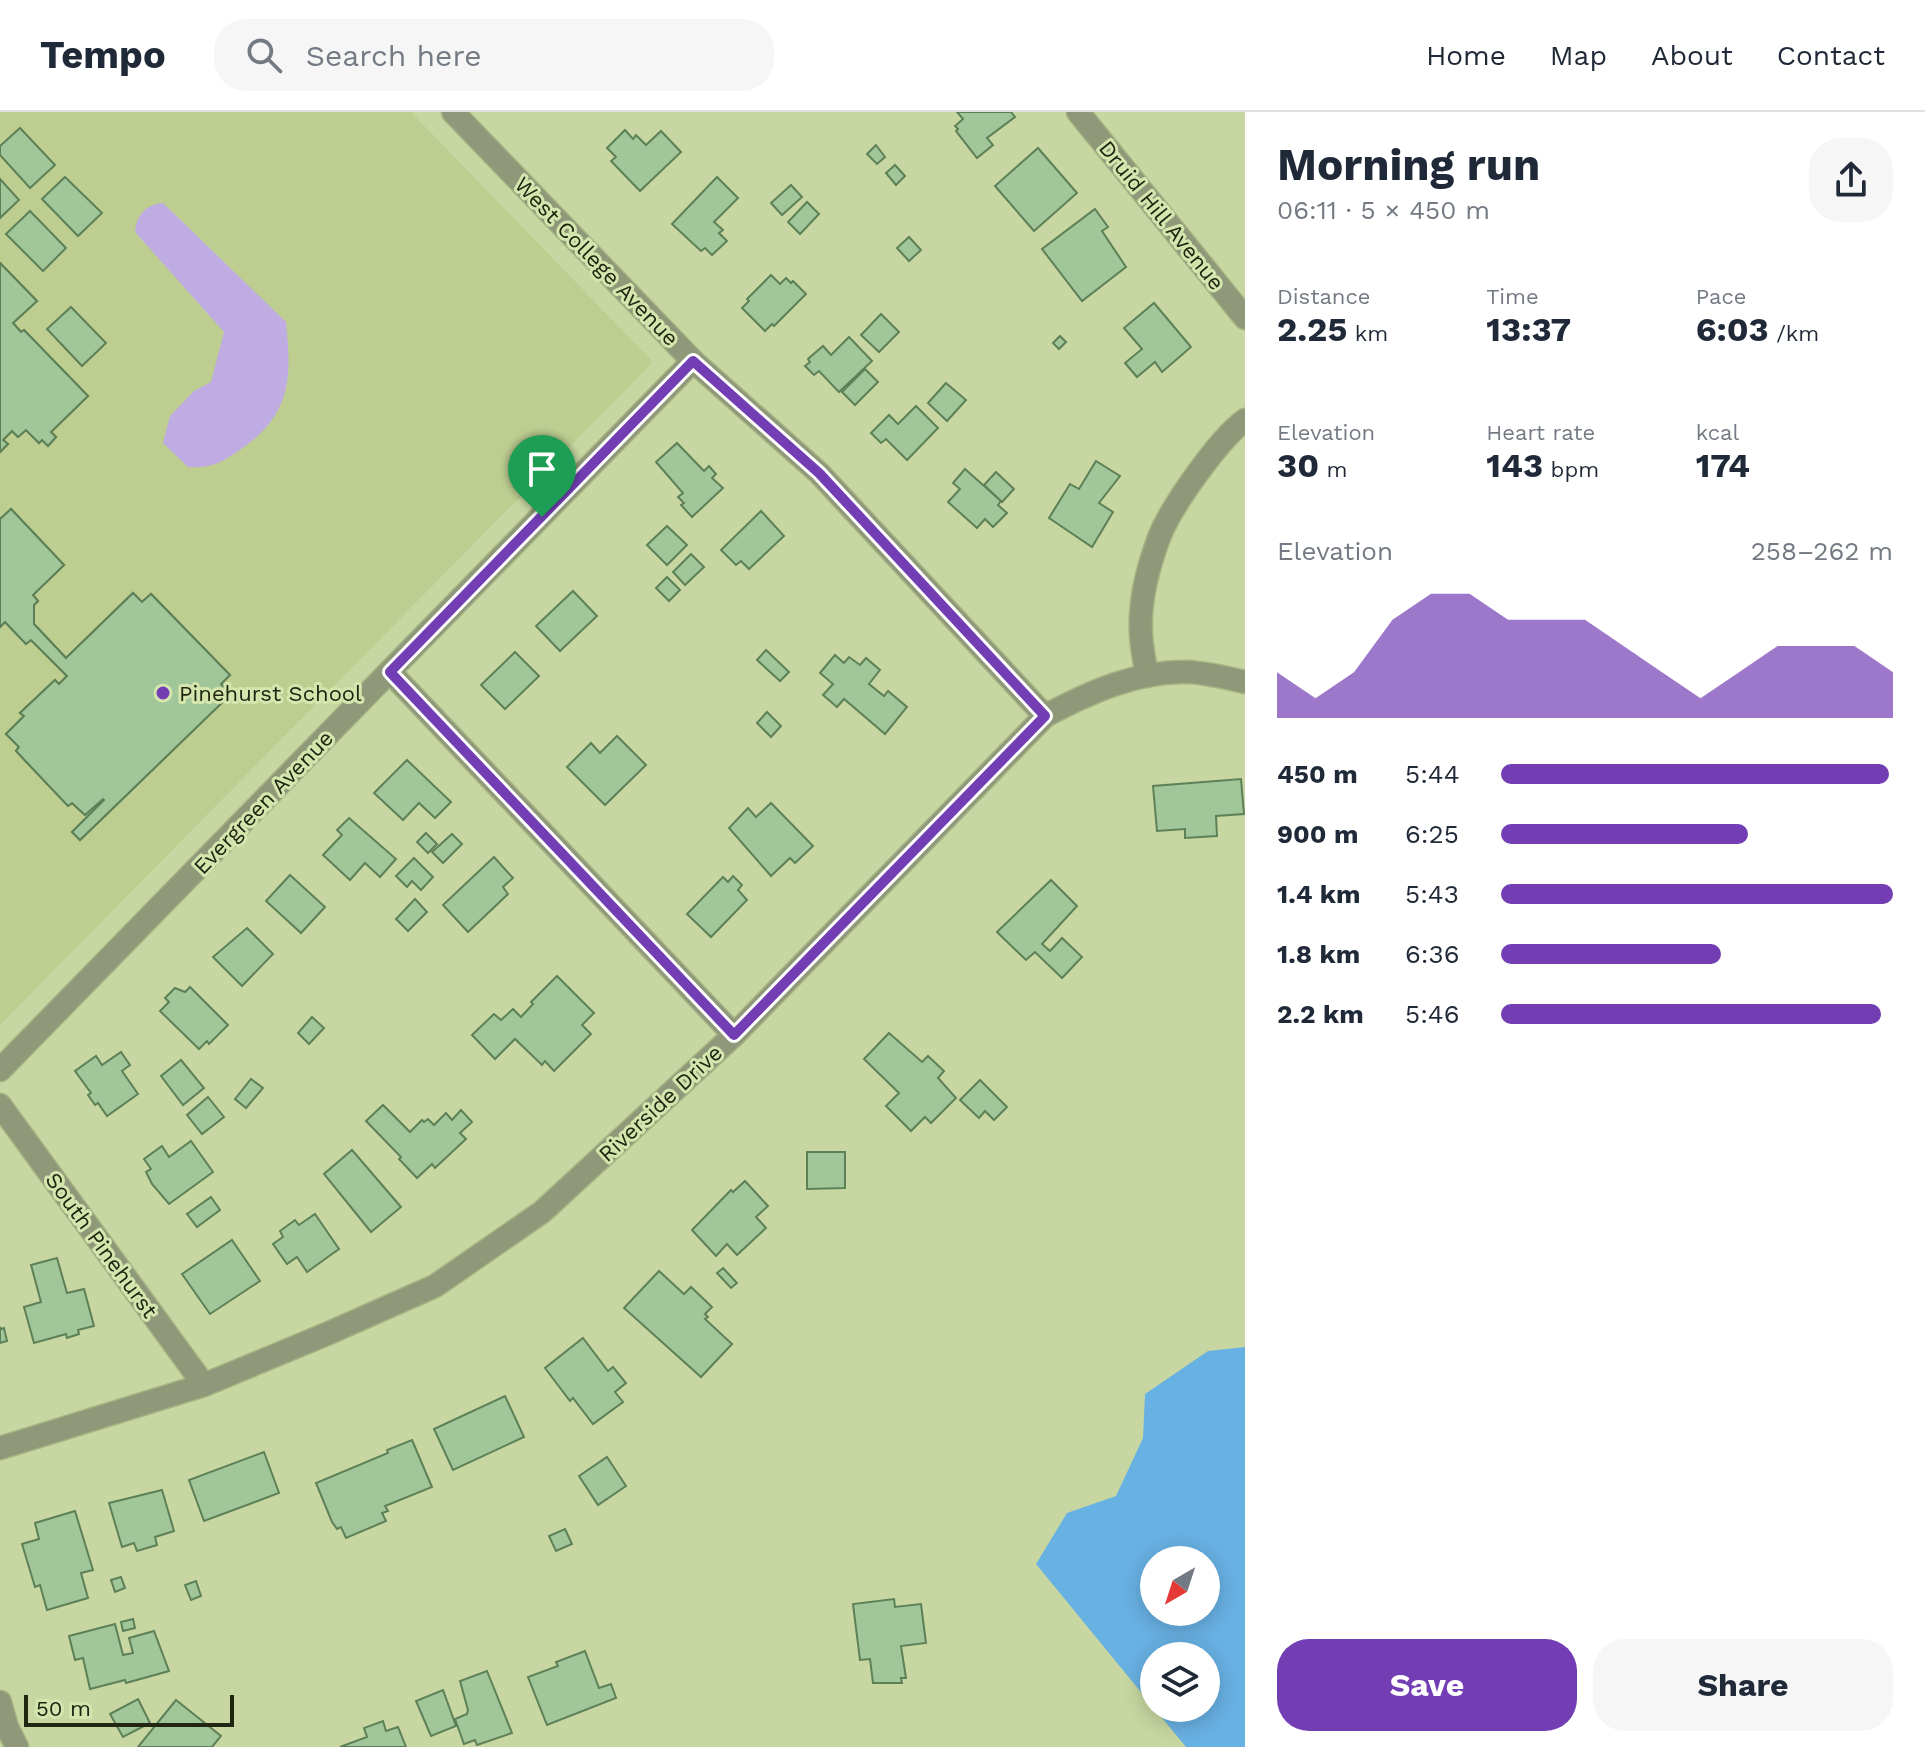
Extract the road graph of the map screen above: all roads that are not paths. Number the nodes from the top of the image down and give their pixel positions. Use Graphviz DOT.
graph roads {
  1 [pos="453,112"];
  2 [pos="1078,112"];
  3 [pos="1245,318"];
  4 [pos="693,361"];
  5 [pos="1245,420"];
  6 [pos="390,672"];
  7 [pos="1147,676"];
  8 [pos="1245,682"];
  9 [pos="1045,716"];
  10 [pos="734,1035"];
  11 [pos="0,1070"];
  12 [pos="0,1105"];
  13 [pos="204,1385"];
  14 [pos="0,1448"];
  15 [pos="0,1702"];
  16 [pos="17,1747"];
  1 -- 4 [label="street, West College Avenue"];
  2 -- 3 [label="street, Druid Hill Avenue"];
  4 -- 6 [label="street, Evergreen Avenue"];
  4 -- 9 [label="street, West College Avenue"];
  5 -- 7 [label="street"];
  6 -- 10 [label="street"];
  6 -- 11 [label="street, Evergreen Avenue"];
  7 -- 8 [label="street, Riverside Drive"];
  7 -- 9 [label="street, Riverside Drive"];
  9 -- 10 [label="street, Riverside Drive"];
  10 -- 13 [label="street, Riverside Drive"];
  12 -- 13 [label="street, South Pinehurst"];
  13 -- 14 [label="street, Riverside Drive"];
  15 -- 16 [label="street"];
}
